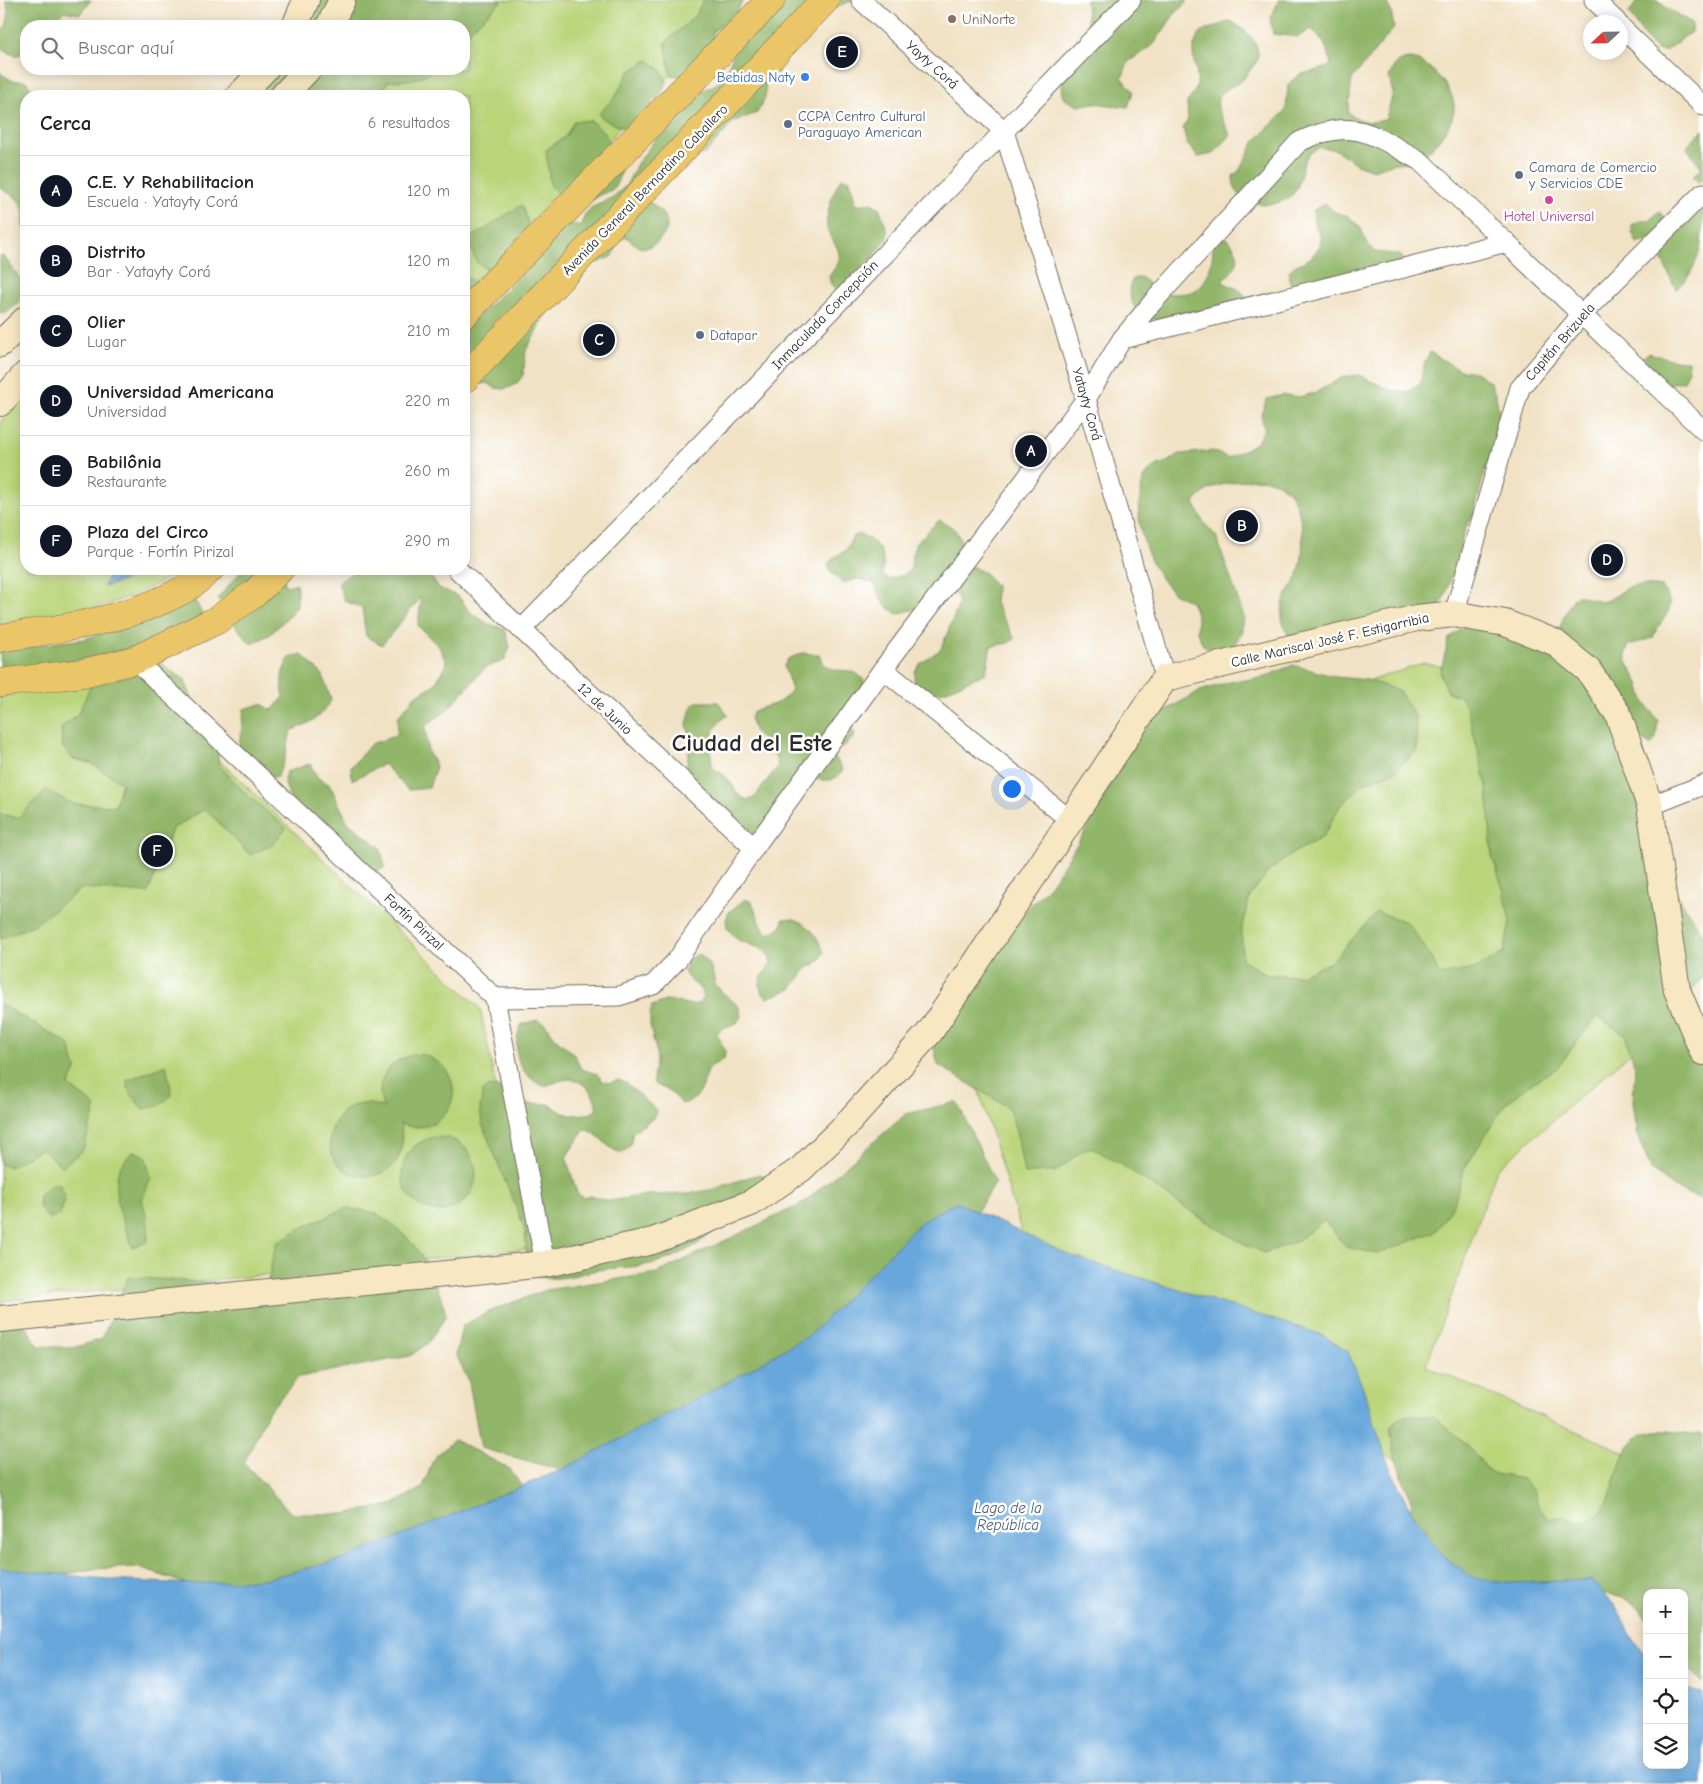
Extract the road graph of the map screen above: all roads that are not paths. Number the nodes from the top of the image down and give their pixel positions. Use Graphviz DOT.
graph roads {
  1 [pos="306,0"];
  2 [pos="342,0"];
  3 [pos="771,0"];
  4 [pos="825,0"];
  5 [pos="861,0"];
  6 [pos="1131,0"];
  7 [pos="1594,0"];
  8 [pos="1610,15"];
  9 [pos="297,20"];
  10 [pos="333,20"];
  11 [pos="1628,34"];
  12 [pos="259,75"];
  13 [pos="302,75"];
  14 [pos="245,90"];
  15 [pos="289,90"];
  16 [pos="1703,106"];
  17 [pos="1004,131"];
  18 [pos="1703,193"];
  19 [pos="1507,242"];
  20 [pos="470,308"];
  21 [pos="1582,314"];
  22 [pos="20,325"];
  23 [pos="1122,339"];
  24 [pos="0,344"];
  25 [pos="470,373"];
  26 [pos="20,381"];
  27 [pos="1086,399"];
  28 [pos="0,403"];
  29 [pos="1703,430"];
  30 [pos="202,575"];
  31 [pos="274,575"];
  32 [pos="463,575"];
  33 [pos="1454,614"];
  34 [pos="522,630"];
  35 [pos="0,638"];
  36 [pos="135,660"];
  37 [pos="883,669"];
  38 [pos="1165,678"];
  39 [pos="0,684"];
  40 [pos="1703,785"];
  41 [pos="1650,806"];
  42 [pos="1070,820"];
  43 [pos="754,848"];
  44 [pos="495,998"];
  45 [pos="1703,1052"];
  46 [pos="545,1264"];
  47 [pos="0,1320"];
  1 -- 9 [label="street"];
  2 -- 10 [label="street"];
  3 -- 20 [label="main road"];
  4 -- 25 [label="main road, Avenida General Bernardino Caballero"];
  5 -- 17 [label="street, Yayty Corá"];
  6 -- 17 [label="street, Inmaculada Concepción"];
  7 -- 8 [label="street"];
  11 -- 16 [label="street"];
  12 -- 14 [label="street"];
  13 -- 15 [label="street"];
  17 -- 27 [label="street, Yatayty Corá"];
  17 -- 34 [label="street, Inmaculada Concepción"];
  18 -- 21 [label="street, Capitán Brizuela"];
  19 -- 21 [label="street"];
  19 -- 23 [label="street"];
  19 -- 23 [label="street"];
  21 -- 29 [label="street"];
  21 -- 33 [label="street, Capitán Brizuela"];
  22 -- 24 [label="street"];
  23 -- 27 [label="street"];
  26 -- 28 [label="street"];
  27 -- 37 [label="street"];
  27 -- 38 [label="street, Yatayty Corá"];
  30 -- 35 [label="main road"];
  31 -- 36 [label="main road"];
  32 -- 34 [label="street, 12 de Junio"];
  33 -- 38 [label="street, Calle Mariscal José F. Estigarribia"];
  33 -- 41 [label="street, Calle Mariscal José F. Estigarribia"];
  34 -- 43 [label="street, 12 de Junio"];
  36 -- 39 [label="main road"];
  36 -- 44 [label="street, Fortín Pirizal"];
  37 -- 42 [label="street"];
  37 -- 43 [label="street"];
  38 -- 42 [label="street"];
  40 -- 41 [label="street"];
  41 -- 45 [label="street, Calle Mariscal José F. Estigarribia"];
  42 -- 46 [label="street"];
  43 -- 44 [label="street"];
  44 -- 46 [label="street"];
  46 -- 47 [label="street"];
}
